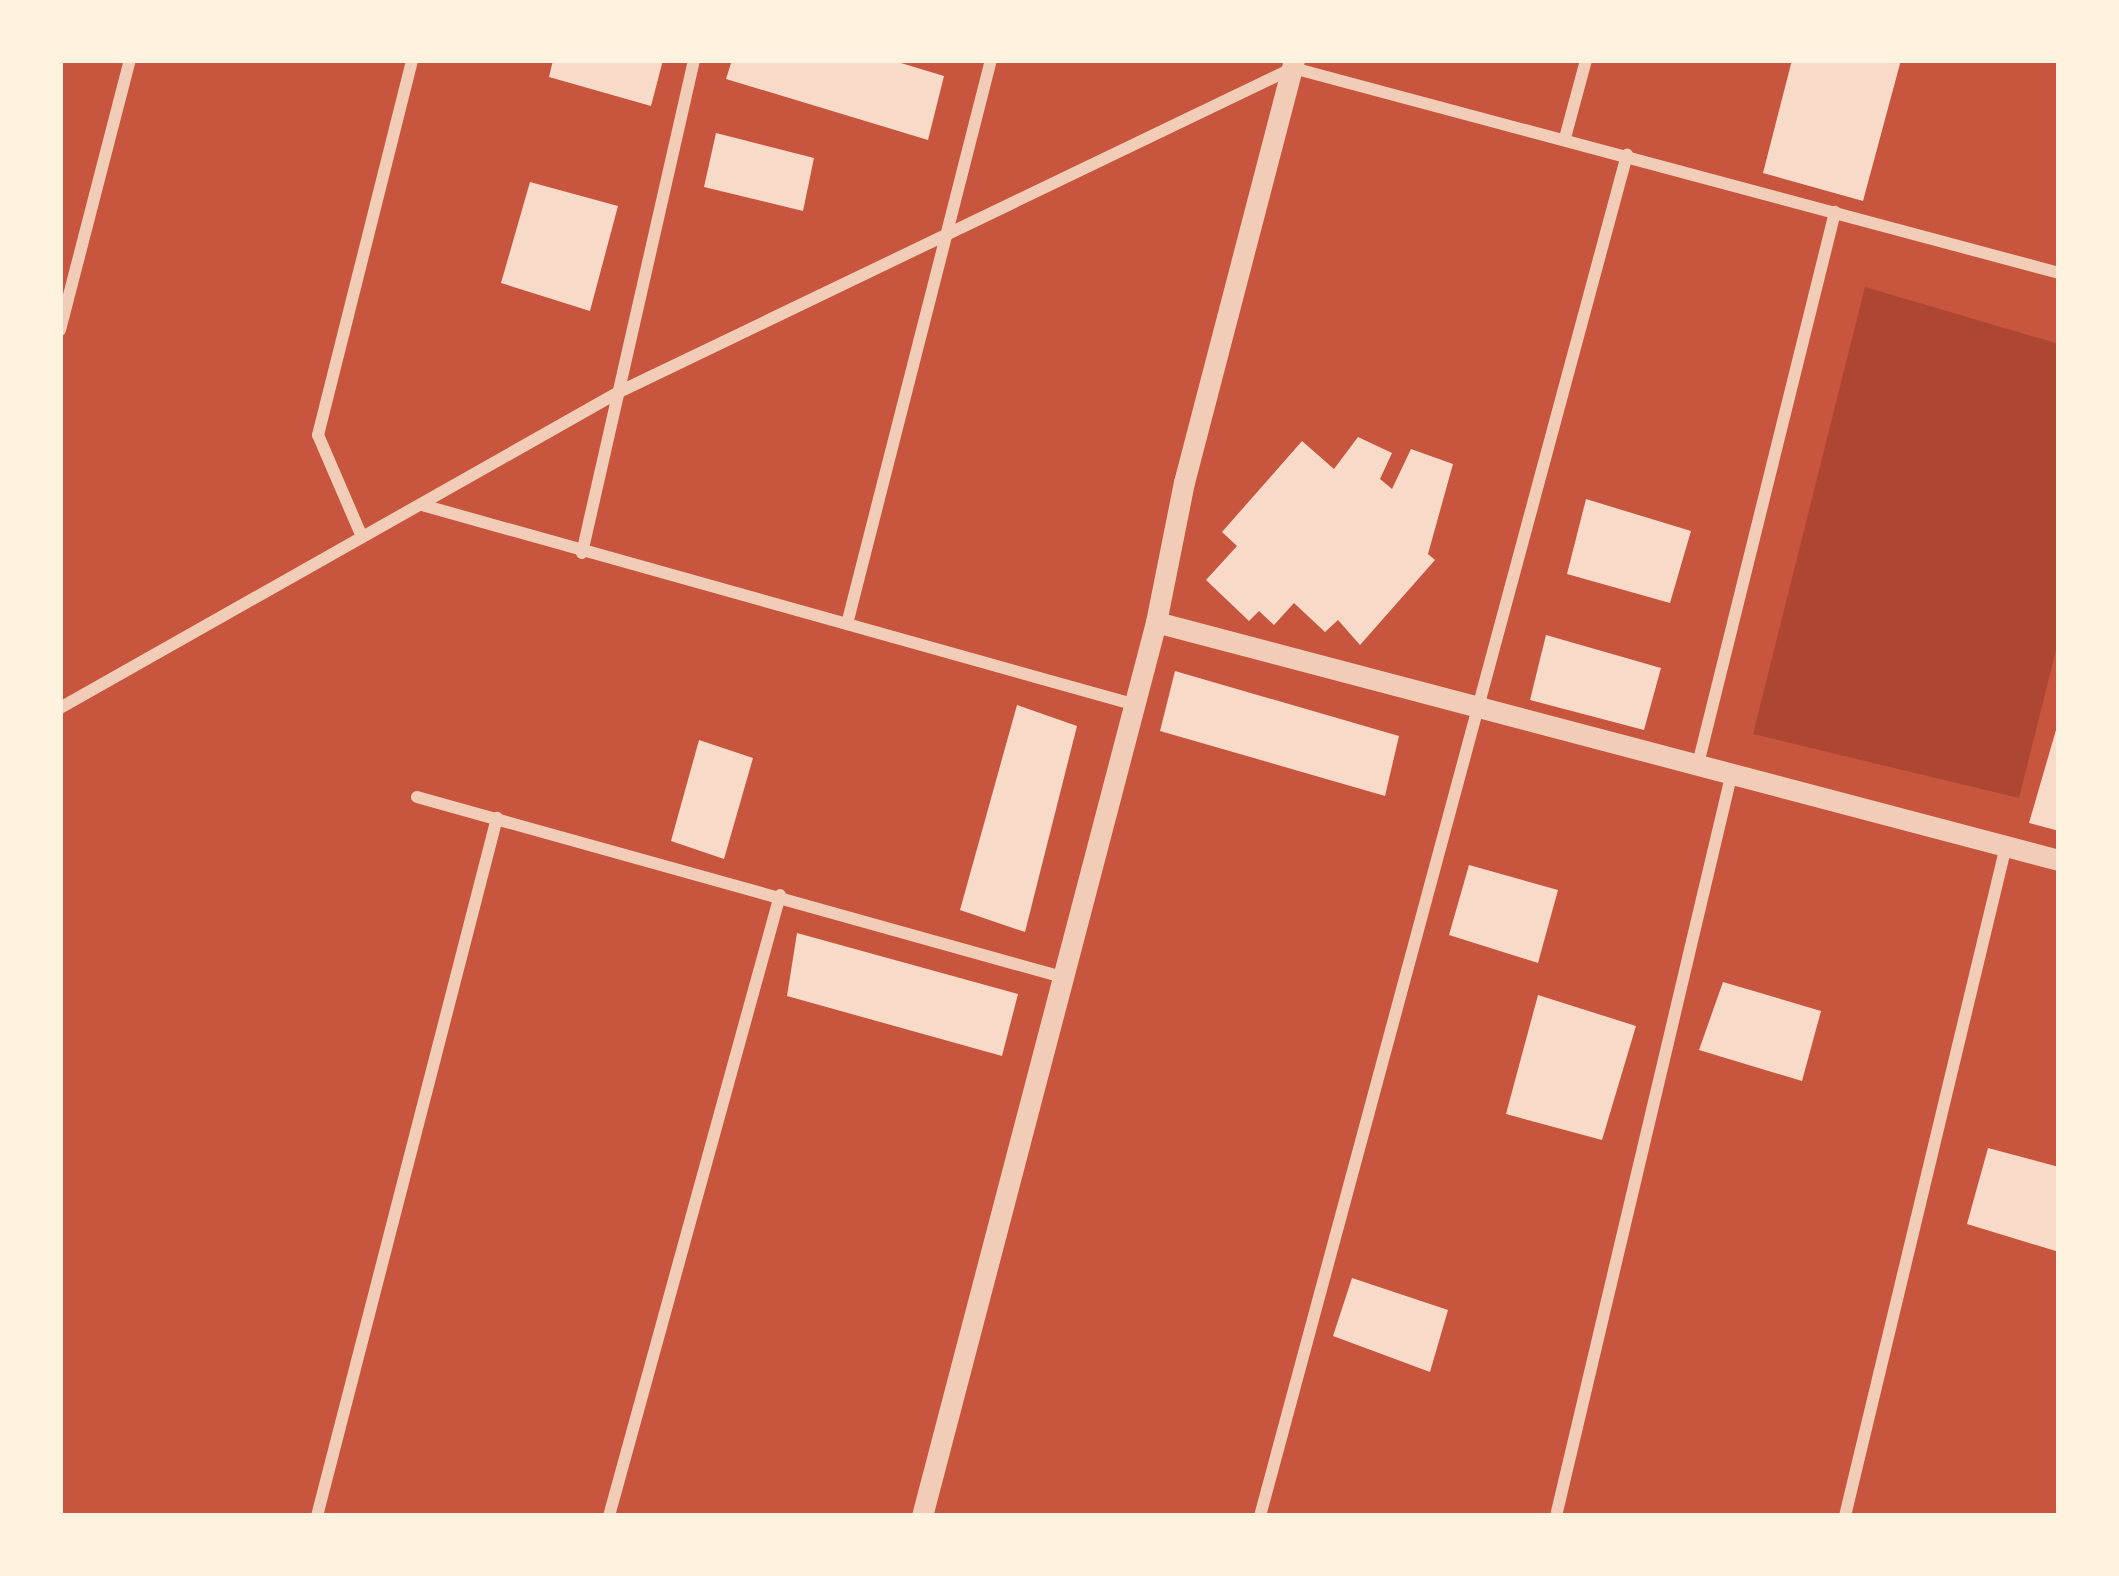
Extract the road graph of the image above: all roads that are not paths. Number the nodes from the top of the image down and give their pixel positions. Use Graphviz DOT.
graph roads {
  1 [pos="130,60"];
  2 [pos="412,60"];
  3 [pos="694,60"];
  4 [pos="990,60"];
  5 [pos="1586,60"];
  6 [pos="1293,64"];
  7 [pos="1565,138"];
  8 [pos="1627,155"];
  9 [pos="1835,212"];
  10 [pos="945,230"];
  11 [pos="2059,273"];
  12 [pos="60,330"];
  13 [pos="619,392"];
  14 [pos="422,505"];
  15 [pos="362,537"];
  16 [pos="582,553"];
  17 [pos="1156,622"];
  18 [pos="848,624"];
  19 [pos="1479,702"];
  20 [pos="1136,705"];
  21 [pos="60,708"];
  22 [pos="1698,764"];
  23 [pos="1732,772"];
  24 [pos="418,796"];
  25 [pos="497,818"];
  26 [pos="2006,846"];
  27 [pos="2059,860"];
  28 [pos="780,895"];
  29 [pos="1062,977"];
  30 [pos="316,1516"];
  31 [pos="608,1516"];
  32 [pos="922,1516"];
  33 [pos="1260,1516"];
  34 [pos="1556,1516"];
  35 [pos="1845,1516"];
  1 -- 12 [label="street"];
  2 -- 15 [label="street"];
  3 -- 13 [label="street"];
  4 -- 10 [label="street"];
  5 -- 7 [label="street"];
  6 -- 7 [label="street"];
  6 -- 10 [label="street"];
  6 -- 17 [label="street"];
  7 -- 8 [label="street"];
  8 -- 9 [label="street"];
  8 -- 19 [label="street"];
  9 -- 11 [label="street"];
  9 -- 22 [label="street"];
  10 -- 13 [label="street"];
  10 -- 18 [label="street"];
  13 -- 14 [label="street"];
  13 -- 16 [label="street"];
  14 -- 15 [label="street"];
  14 -- 16 [label="street"];
  15 -- 21 [label="street"];
  16 -- 18 [label="street"];
  17 -- 19 [label="street"];
  17 -- 20 [label="street"];
  18 -- 20 [label="street"];
  19 -- 22 [label="street"];
  19 -- 33 [label="street"];
  20 -- 29 [label="street"];
  22 -- 23 [label="street"];
  23 -- 26 [label="street"];
  23 -- 34 [label="street"];
  24 -- 25 [label="street"];
  25 -- 28 [label="street"];
  25 -- 30 [label="street"];
  26 -- 27 [label="street"];
  26 -- 35 [label="street"];
  28 -- 29 [label="street"];
  28 -- 31 [label="street"];
  29 -- 32 [label="street"];
}
